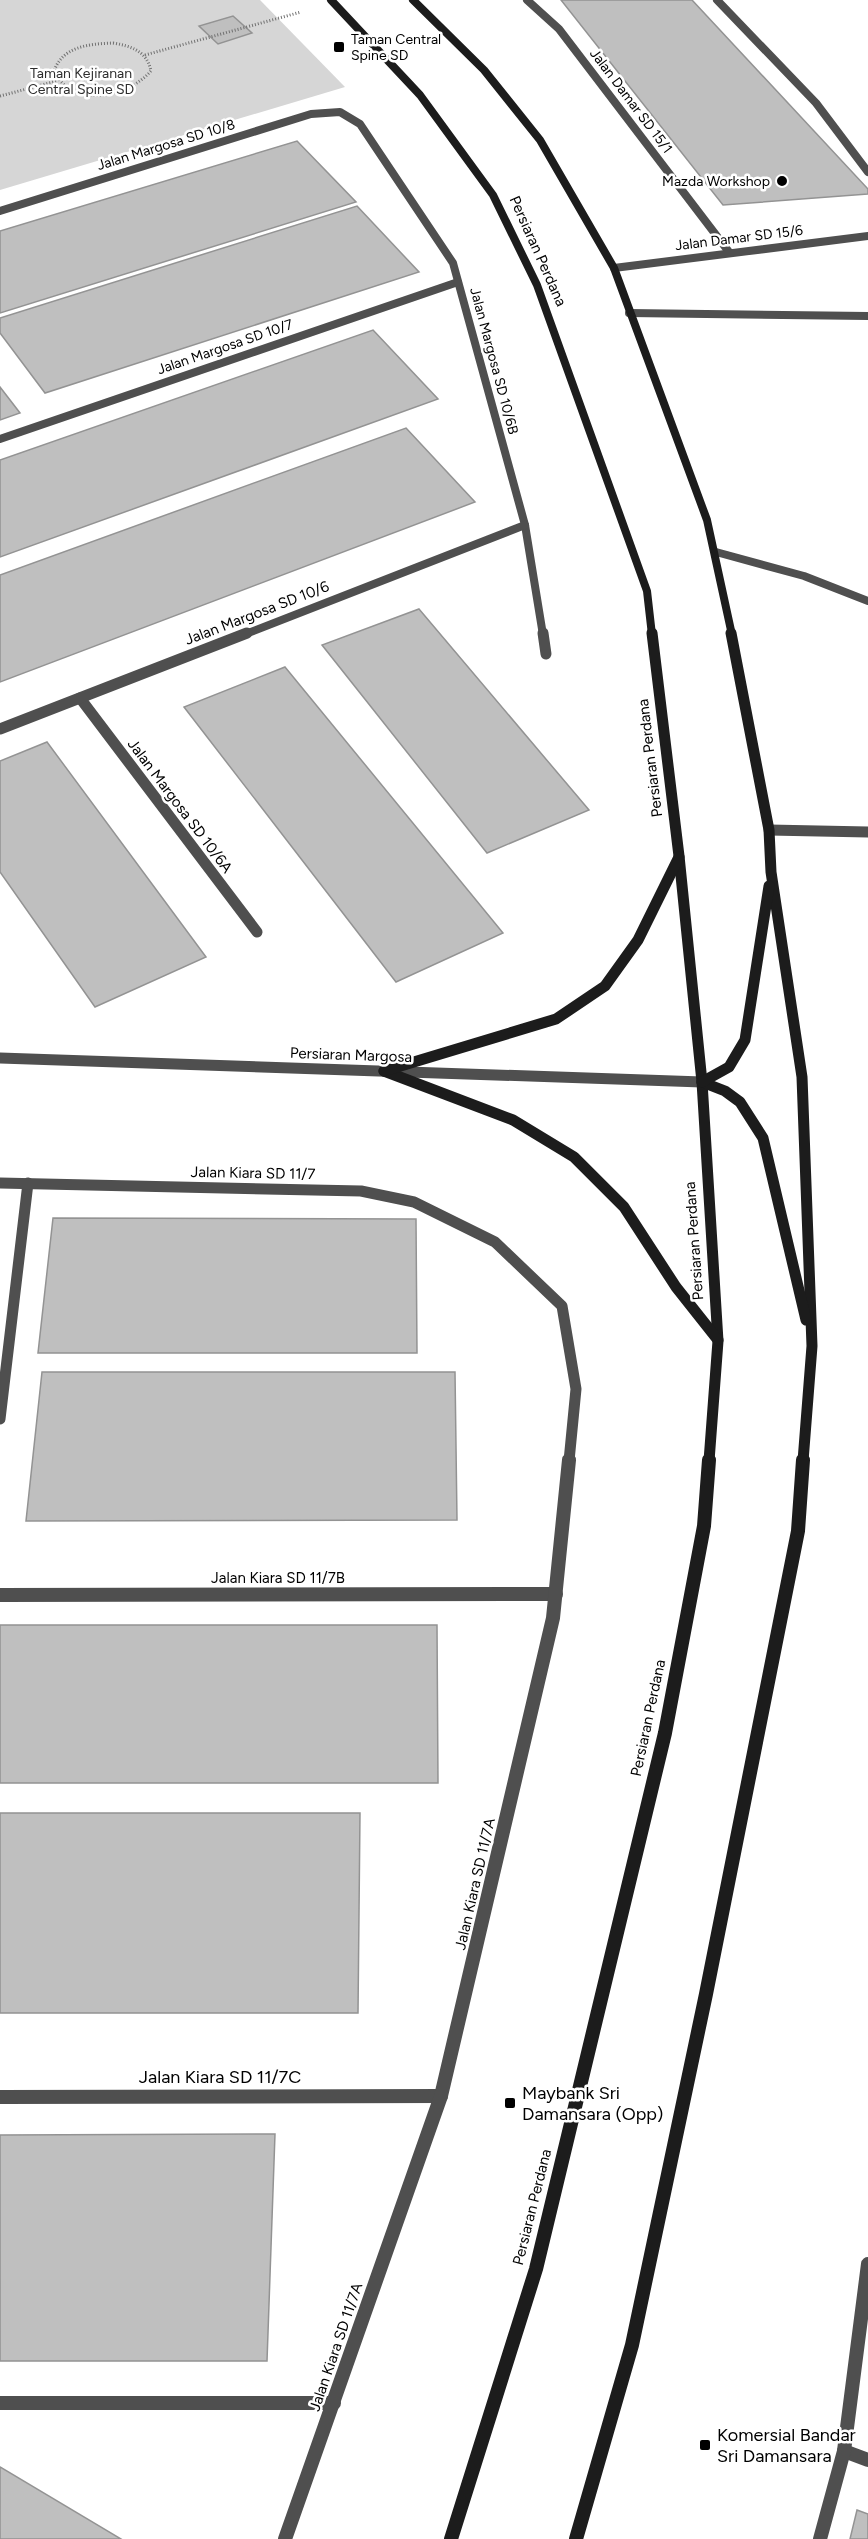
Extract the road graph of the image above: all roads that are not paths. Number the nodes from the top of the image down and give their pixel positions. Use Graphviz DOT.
graph roads {
  1 [pos="413,0"];
  2 [pos="527,0"];
  3 [pos="717,0"];
  4 [pos="333,1"];
  5 [pos="340,112"];
  6 [pos="868,172"];
  7 [pos="0,211"];
  8 [pos="868,236"];
  9 [pos="729,252"];
  10 [pos="614,268"];
  11 [pos="458,282"];
  12 [pos="629,313"];
  13 [pos="868,316"];
  14 [pos="0,439"];
  15 [pos="525,525"];
  16 [pos="716,552"];
  17 [pos="868,601"];
  18 [pos="546,654"];
  19 [pos="80,698"];
  20 [pos="0,729"];
  21 [pos="769,830"];
  22 [pos="868,832"];
  23 [pos="679,856"];
  24 [pos="771,873"];
  25 [pos="257,932"];
  26 [pos="0,1058"];
  27 [pos="384,1071"];
  28 [pos="702,1082"];
  29 [pos="0,1183"];
  30 [pos="28,1183"];
  31 [pos="495,1242"];
  32 [pos="718,1341"];
  33 [pos="812,1346"];
  34 [pos="0,1419"];
  35 [pos="556,1594"];
  36 [pos="0,1595"];
  37 [pos="441,2096"];
  38 [pos="0,2097"];
  39 [pos="868,2264"];
  40 [pos="0,2403"];
  41 [pos="334,2403"];
  42 [pos="844,2451"];
  43 [pos="868,2460"];
  44 [pos="285,2539"];
  45 [pos="451,2539"];
  46 [pos="576,2539"];
  47 [pos="820,2539"];
  1 -- 10 [label="main road"];
  2 -- 9 [label="street, Jalan Damar SD 15/1"];
  3 -- 6 [label="street"];
  4 -- 23 [label="main road, Persiaran Perdana"];
  5 -- 7 [label="street, Jalan Margosa SD 10/8"];
  5 -- 11 [label="street, Jalan Margosa SD 10/6B"];
  8 -- 9 [label="street, Jalan Damar SD 15/6"];
  9 -- 10 [label="street, Jalan Damar SD 15/6"];
  10 -- 12 [label="main road"];
  11 -- 14 [label="street, Jalan Margosa SD 10/7"];
  11 -- 15 [label="street, Jalan Margosa SD 10/6B"];
  12 -- 13 [label="street"];
  12 -- 16 [label="main road"];
  15 -- 18 [label="street, Jalan Margosa SD 10/6B"];
  15 -- 19 [label="street, Jalan Margosa SD 10/6"];
  16 -- 17 [label="street"];
  16 -- 21 [label="main road"];
  19 -- 20 [label="street, Jalan Margosa SD 10/6"];
  19 -- 25 [label="street, Jalan Margosa SD 10/6A"];
  21 -- 22 [label="street"];
  21 -- 24 [label="main road"];
  23 -- 27 [label="main road"];
  23 -- 28 [label="main road, Persiaran Perdana"];
  24 -- 28 [label="main road"];
  24 -- 33 [label="main road"];
  26 -- 27 [label="street, Persiaran Margosa"];
  27 -- 28 [label="street, Persiaran Margosa"];
  27 -- 32 [label="main road"];
  28 -- 32 [label="main road, Persiaran Perdana"];
  28 -- 33 [label="main road"];
  29 -- 30 [label="street, Jalan Kiara SD 11/7"];
  30 -- 31 [label="street, Jalan Kiara SD 11/7"];
  30 -- 34 [label="street"];
  31 -- 35 [label="street, Jalan Kiara SD 11/7A"];
  32 -- 45 [label="main road, Persiaran Perdana"];
  33 -- 46 [label="main road"];
  35 -- 36 [label="street, Jalan Kiara SD 11/7B"];
  35 -- 37 [label="street, Jalan Kiara SD 11/7A"];
  37 -- 38 [label="street, Jalan Kiara SD 11/7C"];
  37 -- 41 [label="street, Jalan Kiara SD 11/7A"];
  39 -- 42 [label="street"];
  40 -- 41 [label="street"];
  41 -- 44 [label="street, Jalan Kiara SD 11/7A"];
  42 -- 43 [label="street"];
  42 -- 47 [label="street"];
}
